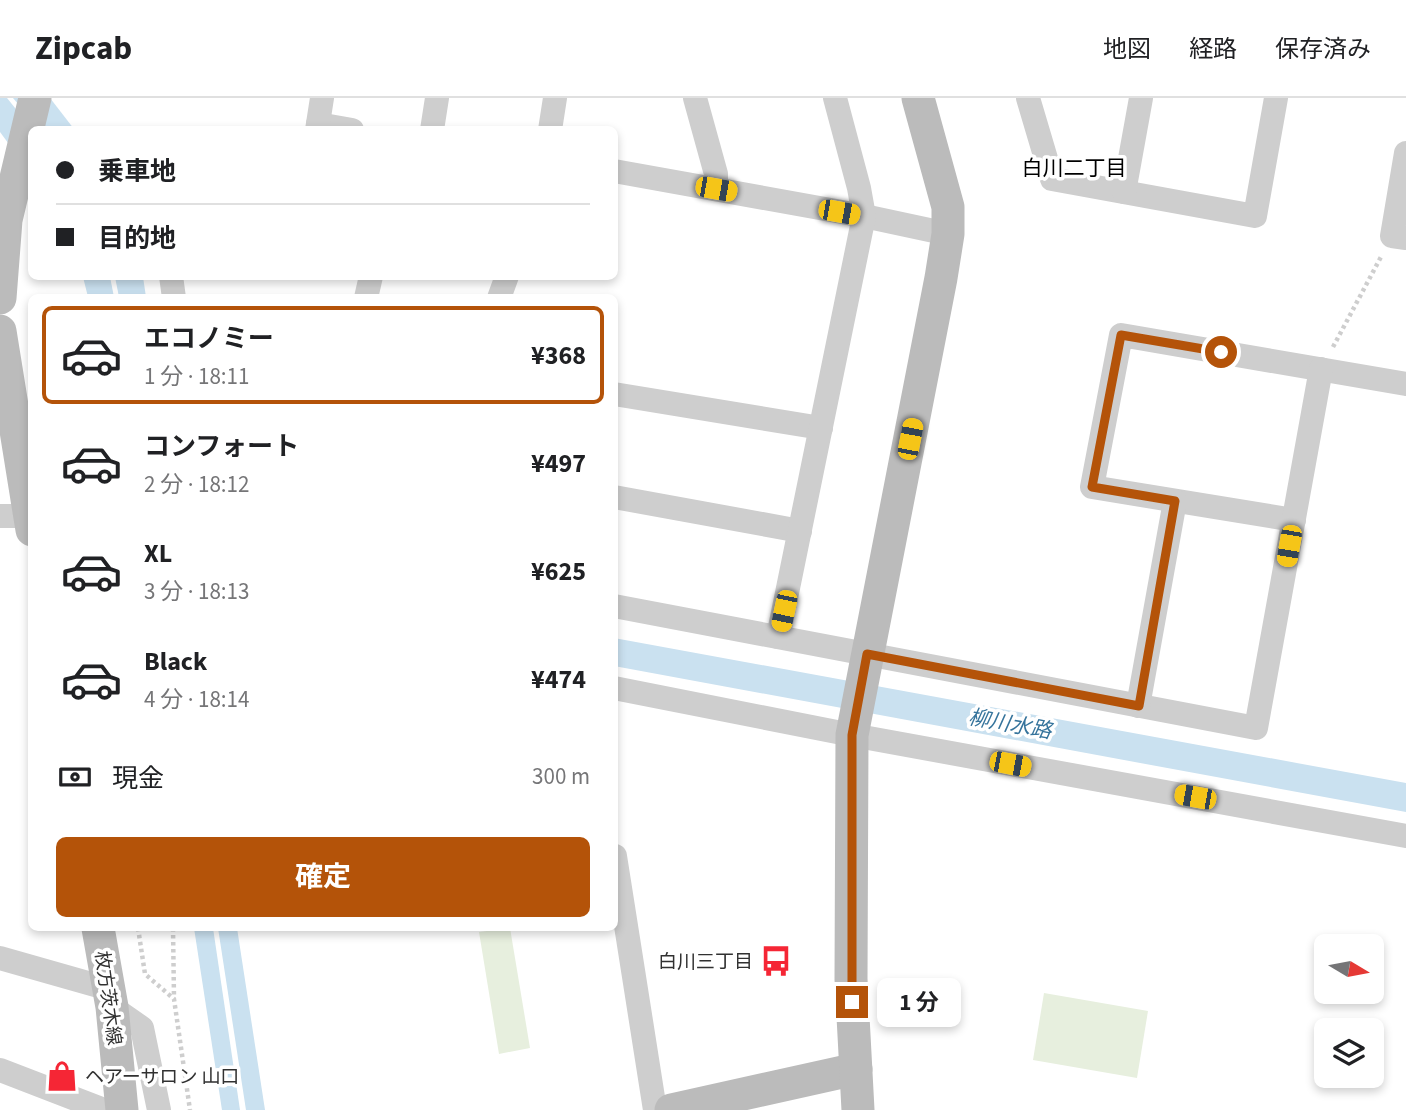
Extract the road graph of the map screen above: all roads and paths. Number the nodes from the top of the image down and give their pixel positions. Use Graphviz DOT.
graph roads {
  1 [pos="35,98"];
  2 [pos="322,98"];
  3 [pos="437,98"];
  4 [pos="555,98"];
  5 [pos="695,98"];
  6 [pos="835,98"];
  7 [pos="918,98"];
  8 [pos="1028,98"];
  9 [pos="1140,98"];
  10 [pos="1276,98"];
  11 [pos="28,126"];
  12 [pos="318,126"];
  13 [pos="433,126"];
  14 [pos="551,126"];
  15 [pos="28,127"];
  16 [pos="1406,153"];
  17 [pos="618,172"];
  18 [pos="716,189"];
  19 [pos="1124,192"];
  20 [pos="864,216"];
  21 [pos="948,234"];
  22 [pos="1399,237"];
  23 [pos="1,248"];
  24 [pos="0,298"];
  25 [pos="0,331"];
  26 [pos="1321,369"];
  27 [pos="1406,384"];
  28 [pos="618,395"];
  29 [pos="8,425"];
  30 [pos="821,428"];
  31 [pos="618,498"];
  32 [pos="1175,501"];
  33 [pos="1294,520"];
  34 [pos="20,521"];
  35 [pos="800,531"];
  36 [pos="618,607"];
  37 [pos="778,637"];
  38 [pos="867,654"];
  39 [pos="618,689"];
  40 [pos="1139,706"];
  41 [pos="852,735"];
  42 [pos="1406,836"];
  43 [pos="618,875"];
  44 [pos="99,931"];
  45 [pos="138,931"];
  46 [pos="173,931"];
  47 [pos="0,958"];
  48 [pos="110,998"];
  49 [pos="174,999"];
  50 [pos="856,1069"];
  51 [pos="0,1070"];
  52 [pos="104,1110"];
  53 [pos="122,1110"];
  54 [pos="159,1110"];
  55 [pos="190,1110"];
  56 [pos="655,1110"];
  57 [pos="671,1110"];
  58 [pos="858,1110"];
  1 -- 11 [label="street"];
  2 -- 12 [label="street"];
  3 -- 13 [label="street"];
  4 -- 14 [label="street"];
  5 -- 18 [label="street"];
  6 -- 20 [label="street"];
  7 -- 21 [label="street"];
  8 -- 19 [label="street"];
  9 -- 19 [label="street"];
  10 -- 19 [label="street"];
  15 -- 23 [label="street"];
  16 -- 22 [label="street"];
  17 -- 18 [label="street"];
  18 -- 20 [label="street"];
  20 -- 21 [label="street"];
  20 -- 30 [label="street"];
  21 -- 38 [label="street"];
  22 -- 26 [label="path"];
  23 -- 24 [label="street"];
  25 -- 29 [label="street"];
  26 -- 27 [label="street"];
  26 -- 32 [label="street"];
  26 -- 33 [label="street"];
  28 -- 30 [label="street"];
  29 -- 34 [label="street"];
  30 -- 35 [label="street"];
  31 -- 35 [label="street"];
  32 -- 33 [label="street"];
  32 -- 40 [label="street"];
  33 -- 40 [label="street"];
  35 -- 37 [label="street"];
  36 -- 37 [label="street"];
  37 -- 38 [label="street"];
  38 -- 40 [label="street"];
  38 -- 41 [label="street"];
  39 -- 41 [label="street"];
  41 -- 42 [label="street"];
  41 -- 50 [label="street"];
  43 -- 56 [label="street"];
  44 -- 48 [label="street, 枚方茨木線"];
  45 -- 49 [label="path"];
  46 -- 49 [label="path"];
  47 -- 48 [label="street"];
  48 -- 53 [label="street, 枚方茨木線"];
  48 -- 54 [label="street"];
  49 -- 55 [label="path"];
  50 -- 57 [label="street"];
  50 -- 58 [label="street"];
  51 -- 52 [label="street"];
}
